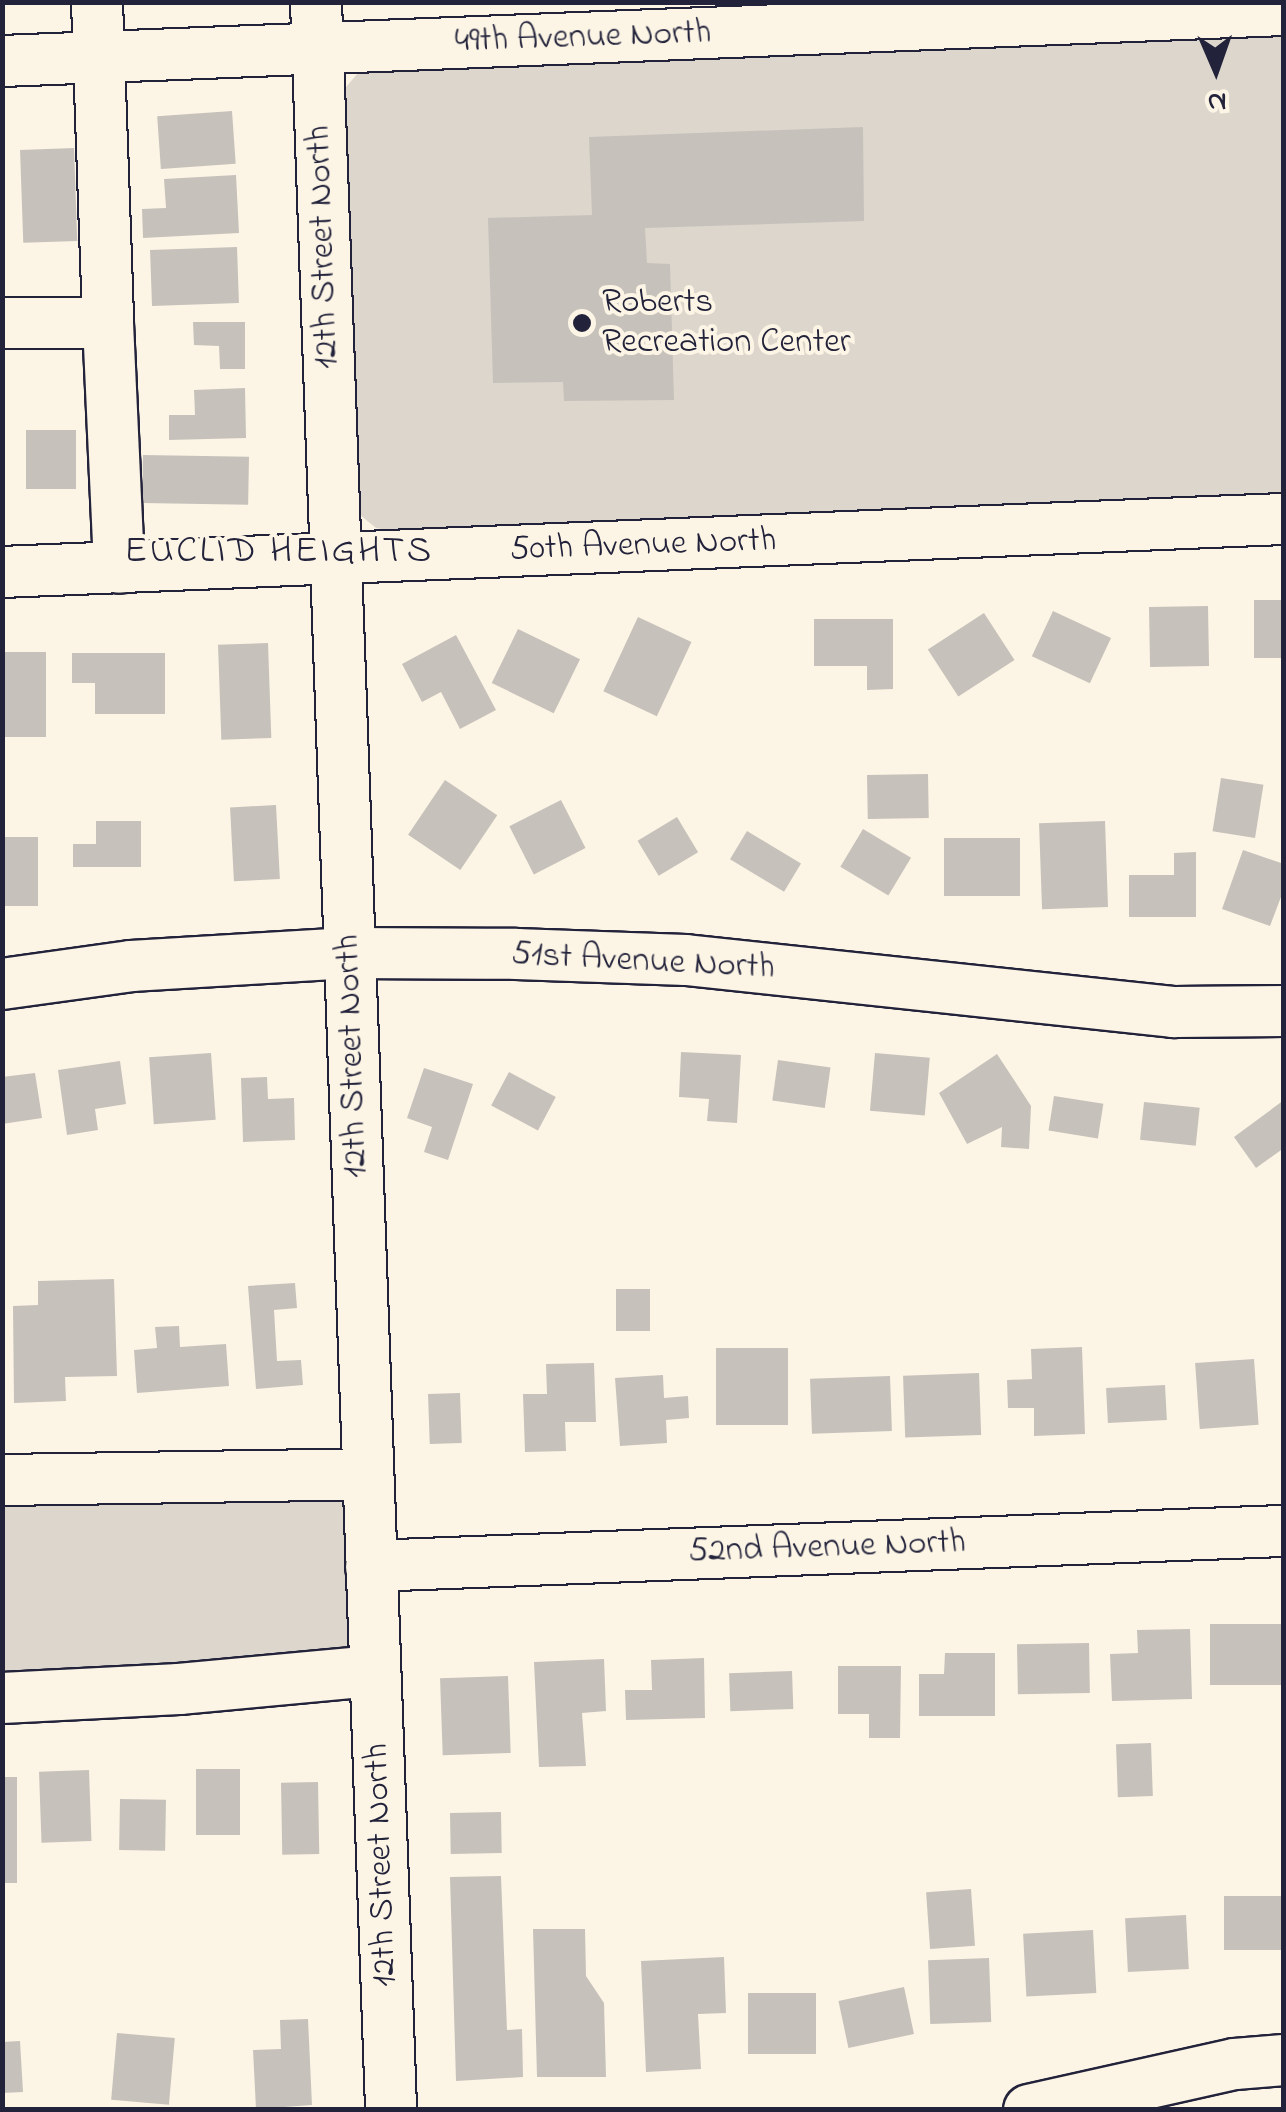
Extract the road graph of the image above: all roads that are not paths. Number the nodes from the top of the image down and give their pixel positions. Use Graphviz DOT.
graph roads {
  1 [pos="97,2"];
  2 [pos="1094,10"];
  3 [pos="1284,10"];
  4 [pos="539,21"];
  5 [pos="317,26"];
  6 [pos="100,58"];
  7 [pos="2,61"];
  8 [pos="2,323"];
  9 [pos="108,323"];
  10 [pos="1284,518"];
  11 [pos="334,560"];
  12 [pos="119,568"];
  13 [pos="2,572"];
  14 [pos="350,952"];
  15 [pos="2,984"];
  16 [pos="1284,1011"];
  17 [pos="366,1474"];
  18 [pos="2,1480"];
  19 [pos="1284,1530"];
  20 [pos="370,1566"];
  21 [pos="374,1671"];
  22 [pos="2,1698"];
  23 [pos="1284,2060"];
  24 [pos="391,2110"];
  25 [pos="1029,2110"];
  1 -- 6 [label="street"];
  2 -- 3 [label="street, 49th Avenue North"];
  2 -- 4 [label="street, 49th Avenue North"];
  4 -- 5 [label="street, 49th Avenue North"];
  5 -- 6 [label="street, 49th Avenue North"];
  5 -- 11 [label="street, 12th Street North"];
  6 -- 7 [label="street, 49th Avenue North"];
  6 -- 9 [label="street"];
  8 -- 9 [label="street"];
  9 -- 12 [label="street"];
  10 -- 11 [label="street, 50th Avenue North"];
  11 -- 12 [label="street, 50th Avenue North"];
  11 -- 14 [label="street, 12th Street North"];
  12 -- 13 [label="street, 50th Avenue North"];
  14 -- 15 [label="street, 51st Avenue North"];
  14 -- 16 [label="street, 51st Avenue North"];
  14 -- 17 [label="street, 12th Street North"];
  17 -- 18 [label="street"];
  17 -- 20 [label="street, 12th Street North"];
  19 -- 20 [label="street, 52nd Avenue North"];
  20 -- 21 [label="street, 12th Street North"];
  21 -- 22 [label="street"];
  21 -- 24 [label="street, 12th Street North"];
  23 -- 25 [label="street"];
}
